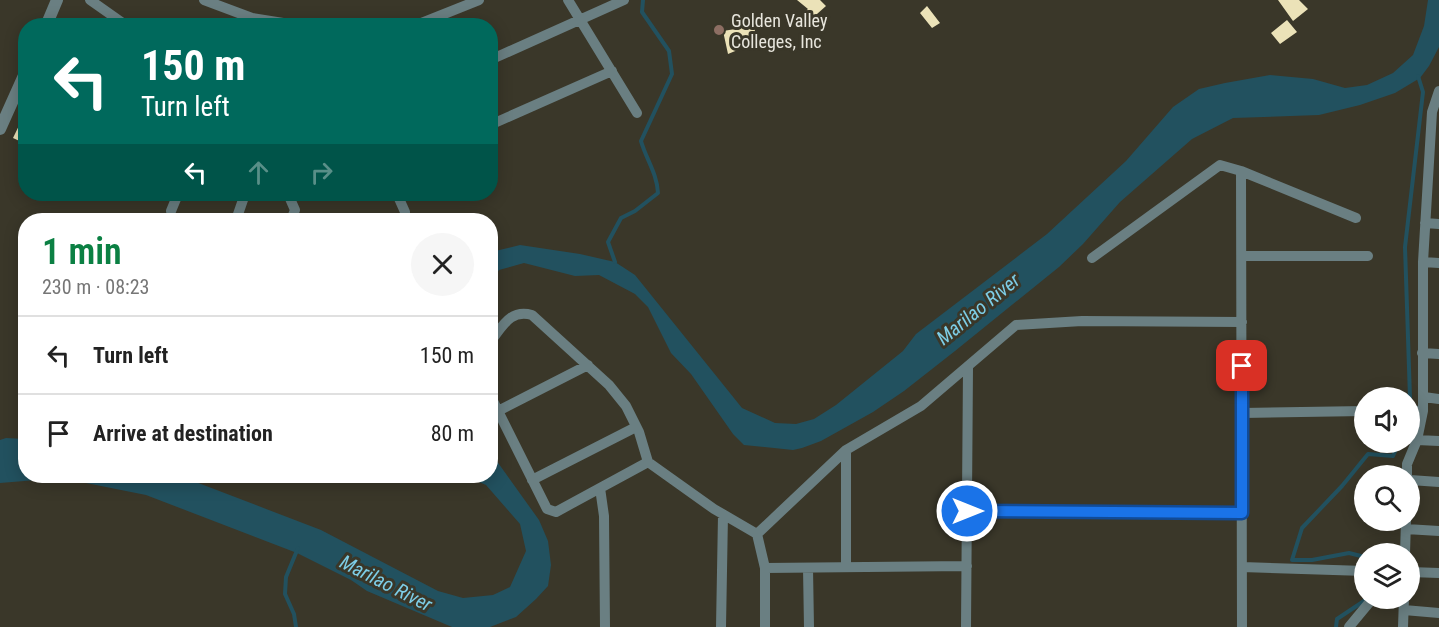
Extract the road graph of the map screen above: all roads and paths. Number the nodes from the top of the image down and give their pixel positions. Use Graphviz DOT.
graph roads {
  1 [pos="57,0"];
  2 [pos="90,0"];
  3 [pos="204,0"];
  4 [pos="479,0"];
  5 [pos="568,0"];
  6 [pos="624,0"];
  7 [pos="49,18"];
  8 [pos="110,18"];
  9 [pos="242,18"];
  10 [pos="434,18"];
  11 [pos="580,20"];
  12 [pos="498,56"];
  13 [pos="612,71"];
  14 [pos="18,89"];
  15 [pos="1439,91"];
  16 [pos="637,113"];
  17 [pos="498,121"];
  18 [pos="1,126"];
  19 [pos="1435,129"];
  20 [pos="1241,171"];
  21 [pos="1434,176"];
  22 [pos="175,201"];
  23 [pos="401,201"];
  24 [pos="171,211"];
  25 [pos="405,212"];
  26 [pos="1356,218"];
  27 [pos="1425,223"];
  28 [pos="1439,224"];
  29 [pos="1242,256"];
  30 [pos="1368,256"];
  31 [pos="1092,258"];
  32 [pos="1423,262"];
  33 [pos="1439,263"];
  34 [pos="1242,322"];
  35 [pos="498,333"];
  36 [pos="1422,353"];
  37 [pos="1439,354"];
  38 [pos="588,365"];
  39 [pos="968,368"];
  40 [pos="1424,398"];
  41 [pos="1439,399"];
  42 [pos="498,411"];
  43 [pos="1354,411"];
  44 [pos="1423,411"];
  45 [pos="1242,413"];
  46 [pos="1420,426"];
  47 [pos="636,427"];
  48 [pos="1420,440"];
  49 [pos="1439,441"];
  50 [pos="846,450"];
  51 [pos="648,462"];
  52 [pos="532,480"];
  53 [pos="1420,481"];
  54 [pos="1439,482"];
  55 [pos="600,489"];
  56 [pos="967,511"];
  57 [pos="1242,513"];
  58 [pos="723,515"];
  59 [pos="1420,528"];
  60 [pos="1439,531"];
  61 [pos="757,534"];
  62 [pos="967,566"];
  63 [pos="846,567"];
  64 [pos="1242,567"];
  65 [pos="765,568"];
  66 [pos="808,568"];
  67 [pos="1354,571"];
  68 [pos="1420,572"];
  69 [pos="1439,573"];
  70 [pos="1363,609"];
  71 [pos="1404,610"];
  72 [pos="1439,613"];
  73 [pos="605,627"];
  74 [pos="721,627"];
  75 [pos="765,627"];
  76 [pos="809,627"];
  77 [pos="966,627"];
  78 [pos="1242,627"];
  79 [pos="1348,627"];
  80 [pos="1403,627"];
  1 -- 7 [label="street"];
  2 -- 8 [label="street"];
  3 -- 9 [label="street"];
  4 -- 10 [label="street"];
  5 -- 11 [label="street"];
  6 -- 11 [label="street"];
  11 -- 12 [label="street"];
  11 -- 13 [label="street"];
  13 -- 16 [label="street"];
  13 -- 17 [label="street"];
  14 -- 18 [label="street"];
  15 -- 19 [label="street"];
  19 -- 21 [label="street"];
  20 -- 26 [label="street"];
  20 -- 29 [label="street"];
  20 -- 31 [label="street"];
  21 -- 27 [label="street"];
  22 -- 24 [label="street"];
  23 -- 25 [label="street"];
  27 -- 28 [label="street"];
  27 -- 32 [label="street"];
  29 -- 30 [label="street"];
  29 -- 34 [label="street"];
  32 -- 33 [label="street"];
  32 -- 36 [label="street"];
  34 -- 39 [label="street"];
  34 -- 45 [label="street"];
  35 -- 38 [label="street"];
  36 -- 37 [label="street"];
  36 -- 40 [label="street"];
  38 -- 42 [label="street"];
  38 -- 47 [label="street"];
  39 -- 50 [label="street"];
  39 -- 56 [label="street"];
  40 -- 41 [label="street"];
  40 -- 44 [label="street"];
  42 -- 52 [label="street"];
  43 -- 45 [label="street"];
  44 -- 46 [label="street"];
  45 -- 57 [label="street"];
  47 -- 51 [label="street"];
  47 -- 52 [label="street"];
  48 -- 49 [label="street"];
  50 -- 61 [label="street"];
  50 -- 63 [label="street"];
  51 -- 55 [label="street"];
  51 -- 58 [label="street"];
  52 -- 55 [label="street"];
  53 -- 54 [label="street"];
  55 -- 73 [label="street"];
  56 -- 57 [label="street"];
  56 -- 62 [label="street"];
  57 -- 64 [label="street"];
  58 -- 61 [label="street"];
  58 -- 74 [label="street"];
  59 -- 60 [label="street"];
  61 -- 65 [label="street"];
  62 -- 63 [label="street"];
  62 -- 77 [label="street"];
  63 -- 66 [label="street"];
  64 -- 67 [label="street"];
  64 -- 78 [label="street"];
  65 -- 66 [label="street"];
  65 -- 75 [label="street"];
  66 -- 76 [label="street"];
  68 -- 69 [label="street"];
  70 -- 79 [label="street"];
  71 -- 72 [label="street"];
  71 -- 80 [label="street"];
}
